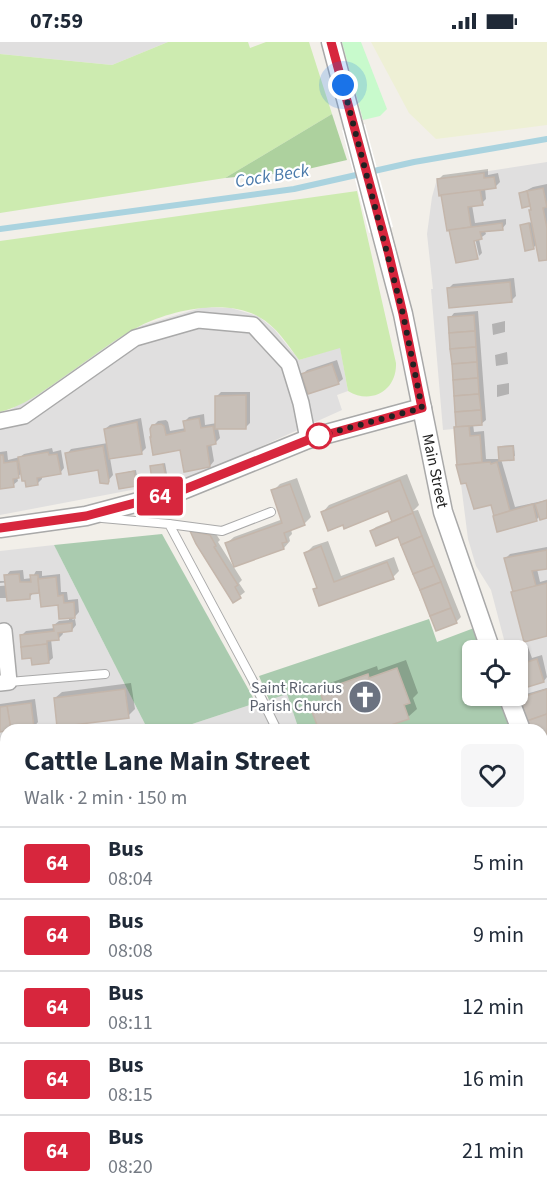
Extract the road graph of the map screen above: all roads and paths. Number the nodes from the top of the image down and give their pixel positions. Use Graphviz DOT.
graph roads {
  1 [pos="331,42"];
  2 [pos="422,408"];
  3 [pos="0,421"];
  4 [pos="308,440"];
  5 [pos="271,512"];
  6 [pos="86,516"];
  7 [pos="169,524"];
  8 [pos="0,528"];
  9 [pos="0,632"];
  10 [pos="487,640"];
  11 [pos="105,674"];
  12 [pos="5,683"];
  13 [pos="512,706"];
  14 [pos="274,724"];
  15 [pos="518,724"];
  1 -- 2 [label="street, Main Street"];
  2 -- 4 [label="street"];
  2 -- 10 [label="street, Main Street"];
  3 -- 4 [label="street"];
  4 -- 6 [label="street"];
  5 -- 7 [label="lane"];
  6 -- 7 [label="lane"];
  6 -- 8 [label="street"];
  7 -- 14 [label="lane"];
  9 -- 12 [label="street"];
  11 -- 12 [label="lane"];
  13 -- 15 [label="street"];
}
